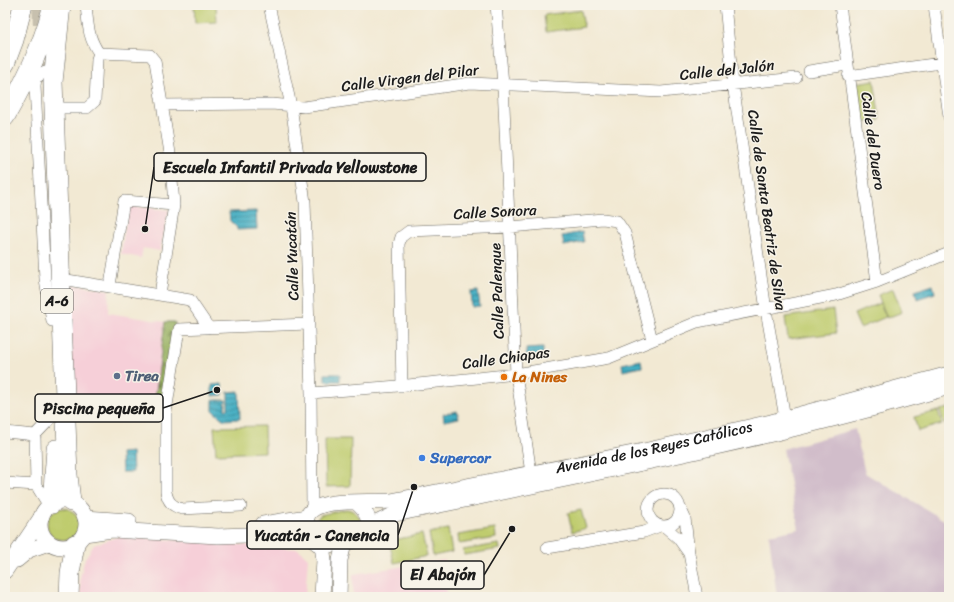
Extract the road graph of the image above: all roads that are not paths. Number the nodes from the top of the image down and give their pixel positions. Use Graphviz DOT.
graph roads {
  1 [pos="11,5"];
  2 [pos="24,5"];
  3 [pos="44,5"];
  4 [pos="53,5"];
  5 [pos="61,5"];
  6 [pos="86,5"];
  7 [pos="269,5"];
  8 [pos="496,5"];
  9 [pos="725,5"];
  10 [pos="840,5"];
  11 [pos="934,5"];
  12 [pos="5,26"];
  13 [pos="99,54"];
  14 [pos="945,63"];
  15 [pos="5,64"];
  16 [pos="848,70"];
  17 [pos="809,71"];
  18 [pos="796,78"];
  19 [pos="48,84"];
  20 [pos="503,84"];
  21 [pos="733,84"];
  22 [pos="661,92"];
  23 [pos="5,99"];
  24 [pos="163,105"];
  25 [pos="290,106"];
  26 [pos="54,108"];
  27 [pos="5,117"];
  28 [pos="949,117"];
  29 [pos="174,205"];
  30 [pos="510,226"];
  31 [pos="949,253"];
  32 [pos="56,272"];
  33 [pos="876,282"];
  34 [pos="110,285"];
  35 [pos="160,294"];
  36 [pos="766,310"];
  37 [pos="52,321"];
  38 [pos="309,324"];
  39 [pos="209,328"];
  40 [pos="652,340"];
  41 [pos="516,374"];
  42 [pos="949,374"];
  43 [pos="402,386"];
  44 [pos="949,387"];
  45 [pos="311,393"];
  46 [pos="56,413"];
  47 [pos="785,418"];
  48 [pos="5,432"];
  49 [pos="35,435"];
  50 [pos="531,473"];
  51 [pos="5,483"];
  52 [pos="36,485"];
  53 [pos="71,502"];
  54 [pos="356,502"];
  55 [pos="679,504"];
  56 [pos="241,506"];
  57 [pos="47,509"];
  58 [pos="310,514"];
  59 [pos="86,518"];
  60 [pos="650,518"];
  61 [pos="662,526"];
  62 [pos="368,527"];
  63 [pos="644,532"];
  64 [pos="309,533"];
  65 [pos="80,539"];
  66 [pos="49,543"];
  67 [pos="344,544"];
  68 [pos="322,545"];
  69 [pos="548,548"];
  70 [pos="688,553"];
  71 [pos="7,568"];
  72 [pos="69,597"];
  73 [pos="322,597"];
  74 [pos="339,597"];
  75 [pos="697,597"];
  1 -- 12 [label="highway"];
  2 -- 15 [label="highway"];
  3 -- 23 [label="highway"];
  4 -- 27 [label="highway"];
  5 -- 19 [label="highway"];
  6 -- 13 [label="street"];
  7 -- 25 [label="street, Calle Yucatán"];
  8 -- 20 [label="street, Calle Palenque"];
  9 -- 21 [label="street, Calle de Santa Beatriz de Silva"];
  10 -- 16 [label="street, Calle del Duero"];
  11 -- 14 [label="street"];
  13 -- 24 [label="street"];
  13 -- 26 [label="street"];
  14 -- 16 [label="street"];
  14 -- 28 [label="street"];
  16 -- 17 [label="street"];
  16 -- 33 [label="street, Calle del Duero"];
  18 -- 21 [label="street, Calle del Jalón"];
  19 -- 26 [label="highway"];
  19 -- 32 [label="highway"];
  19 -- 37 [label="street"];
  20 -- 22 [label="street, Calle Virgen del Pilar"];
  20 -- 25 [label="street, Calle Virgen del Pilar"];
  20 -- 30 [label="street, Calle Palenque"];
  21 -- 22 [label="street, Calle del Jalón"];
  21 -- 36 [label="street, Calle de Santa Beatriz de Silva"];
  24 -- 25 [label="street, Calle Virgen del Pilar"];
  24 -- 29 [label="street"];
  25 -- 38 [label="street, Calle Yucatán"];
  26 -- 32 [label="highway"];
  29 -- 34 [label="street"];
  29 -- 35 [label="street"];
  30 -- 40 [label="street, Calle Sonora"];
  30 -- 41 [label="street, Calle Palenque"];
  30 -- 43 [label="street, Calle Sonora"];
  31 -- 33 [label="street, Calle Chiapas"];
  32 -- 34 [label="street"];
  32 -- 37 [label="highway, A-6"];
  32 -- 53 [label="highway, A-6"];
  33 -- 36 [label="street, Calle Chiapas"];
  34 -- 35 [label="street"];
  35 -- 39 [label="street"];
  36 -- 40 [label="street, Calle Chiapas"];
  36 -- 47 [label="street, Calle de Santa Beatriz de Silva"];
  37 -- 46 [label="highway, A-6"];
  38 -- 39 [label="street"];
  38 -- 45 [label="street, Calle Yucatán"];
  39 -- 56 [label="street"];
  40 -- 41 [label="street, Calle Chiapas"];
  41 -- 43 [label="street, Calle Chiapas"];
  41 -- 50 [label="street, Calle Palenque"];
  42 -- 47 [label="street, Avenida de los Reyes Católicos"];
  43 -- 45 [label="street, Calle Chiapas"];
  44 -- 62 [label="street, Avenida de los Reyes Católicos"];
  45 -- 58 [label="street, Calle Yucatán"];
  46 -- 49 [label="street"];
  46 -- 57 [label="highway, A-6"];
  47 -- 50 [label="street, Avenida de los Reyes Católicos"];
  48 -- 49 [label="street"];
  49 -- 52 [label="street"];
  50 -- 54 [label="street, Avenida de los Reyes Católicos"];
  51 -- 52 [label="street"];
  52 -- 57 [label="street"];
  53 -- 57 [label="street"];
  53 -- 59 [label="street"];
  54 -- 58 [label="street"];
  54 -- 62 [label="street"];
  55 -- 60 [label="street"];
  55 -- 61 [label="street"];
  55 -- 70 [label="street"];
  57 -- 66 [label="street"];
  57 -- 71 [label="street"];
  58 -- 59 [label="street"];
  58 -- 64 [label="street"];
  59 -- 65 [label="street"];
  60 -- 61 [label="street"];
  60 -- 63 [label="street"];
  61 -- 63 [label="street"];
  61 -- 70 [label="street"];
  62 -- 67 [label="street"];
  63 -- 69 [label="street"];
  64 -- 65 [label="street"];
  64 -- 68 [label="street"];
  65 -- 66 [label="street"];
  65 -- 72 [label="highway"];
  66 -- 71 [label="street"];
  67 -- 68 [label="street"];
  67 -- 74 [label="street"];
  68 -- 73 [label="street"];
  70 -- 75 [label="street"];
}
